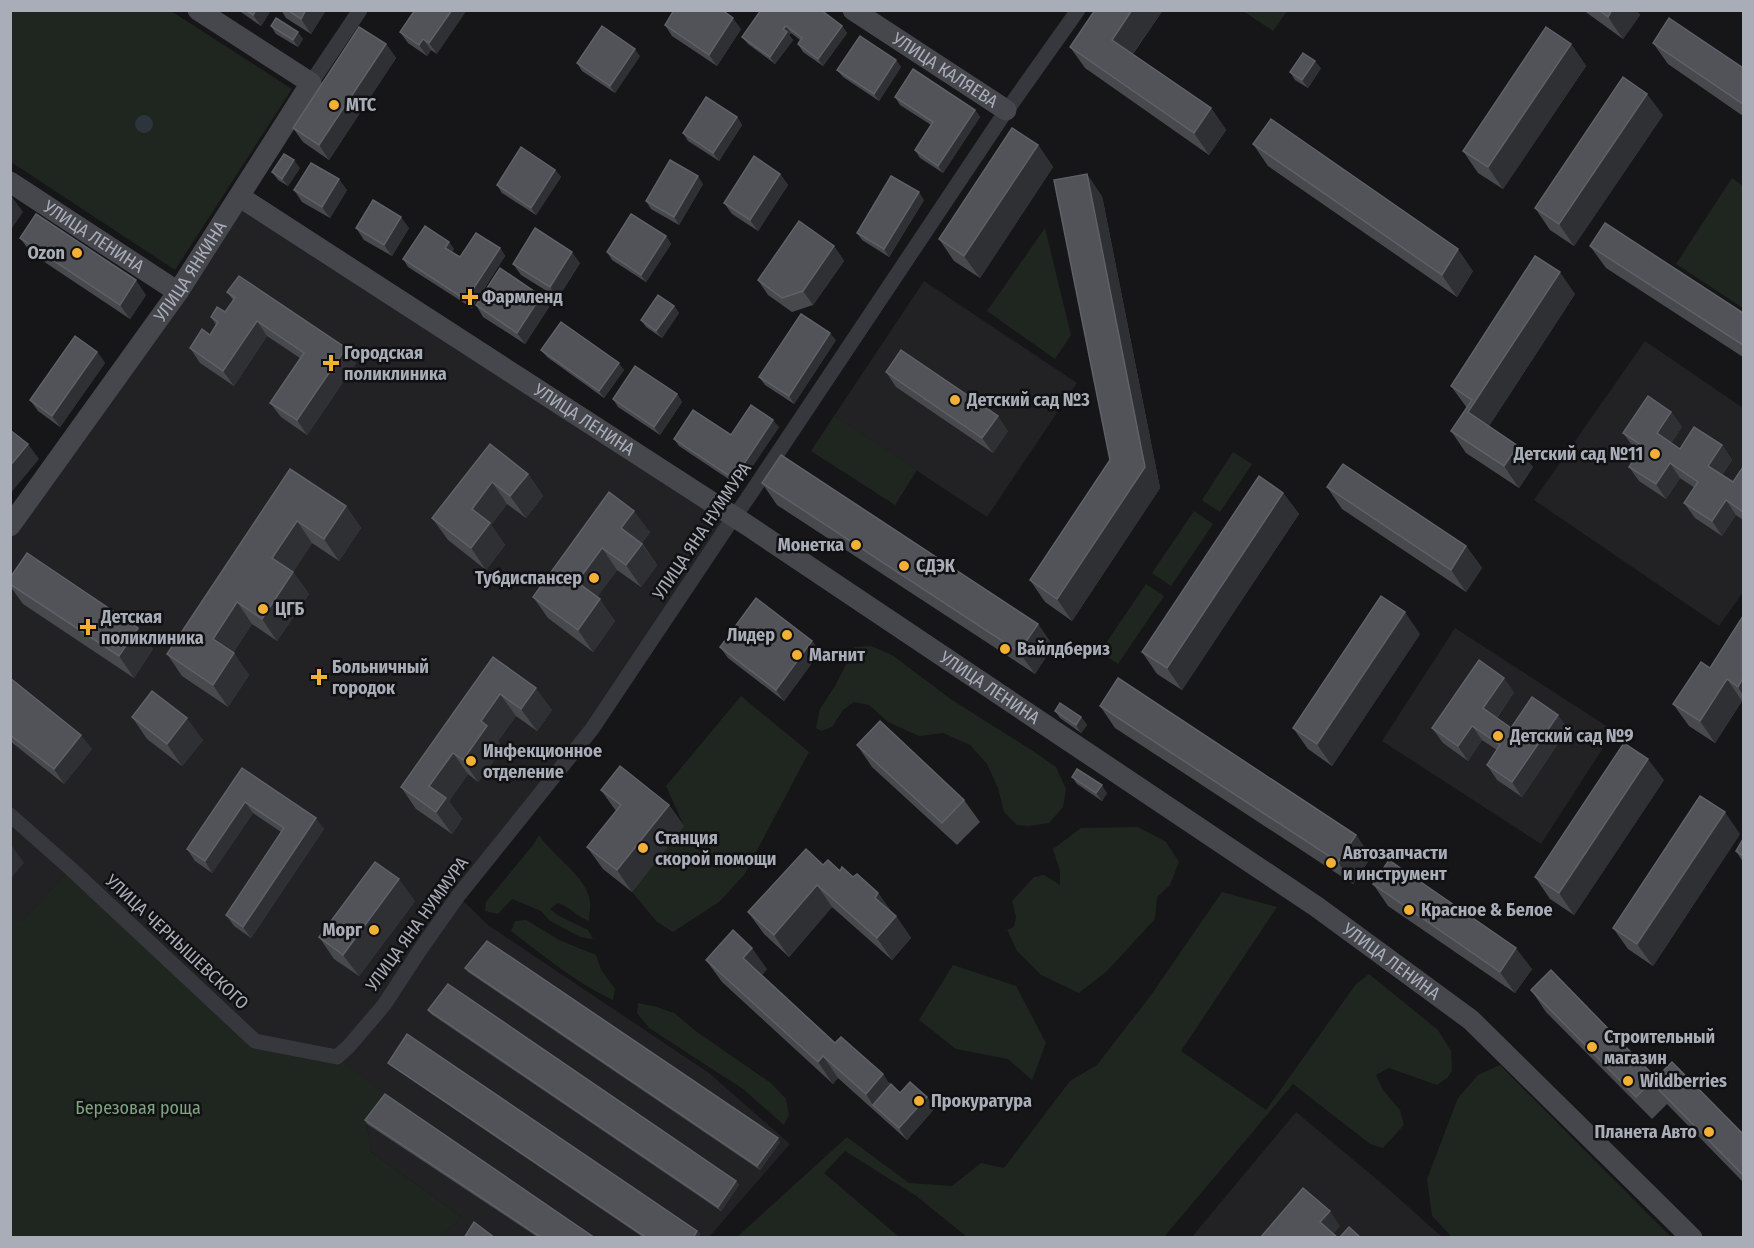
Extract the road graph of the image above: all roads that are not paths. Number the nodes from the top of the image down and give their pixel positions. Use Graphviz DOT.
graph roads {
  1 [pos="198,10"];
  2 [pos="360,10"];
  3 [pos="853,10"];
  4 [pos="1078,10"];
  5 [pos="311,82"];
  6 [pos="1006,110"];
  7 [pos="10,182"];
  8 [pos="240,197"];
  9 [pos="178,292"];
  10 [pos="734,517"];
  11 [pos="10,526"];
  12 [pos="10,815"];
  13 [pos="337,1057"];
  14 [pos="1692,1238"];
  1 -- 5 [label="main road"];
  2 -- 5 [label="street, УЛИЦА ЯНКИНА"];
  3 -- 6 [label="main road, УЛИЦА КАЛЯЕВА"];
  4 -- 6 [label="street, УЛИЦА ЯНА НУММУРА"];
  5 -- 8 [label="main road, УЛИЦА ЯНКИНА"];
  6 -- 10 [label="street, УЛИЦА ЯНА НУММУРА"];
  7 -- 9 [label="main road, УЛИЦА ЛЕНИНА"];
  8 -- 9 [label="main road, УЛИЦА ЯНКИНА"];
  8 -- 10 [label="main road, УЛИЦА ЛЕНИНА"];
  9 -- 11 [label="main road, УЛИЦА ЯНКИНА"];
  10 -- 13 [label="street, УЛИЦА ЯНА НУММУРА"];
  10 -- 14 [label="main road, УЛИЦА ЛЕНИНА"];
  12 -- 13 [label="street, УЛИЦА ЧЕРНЫШЕВСКОГО"];
}
